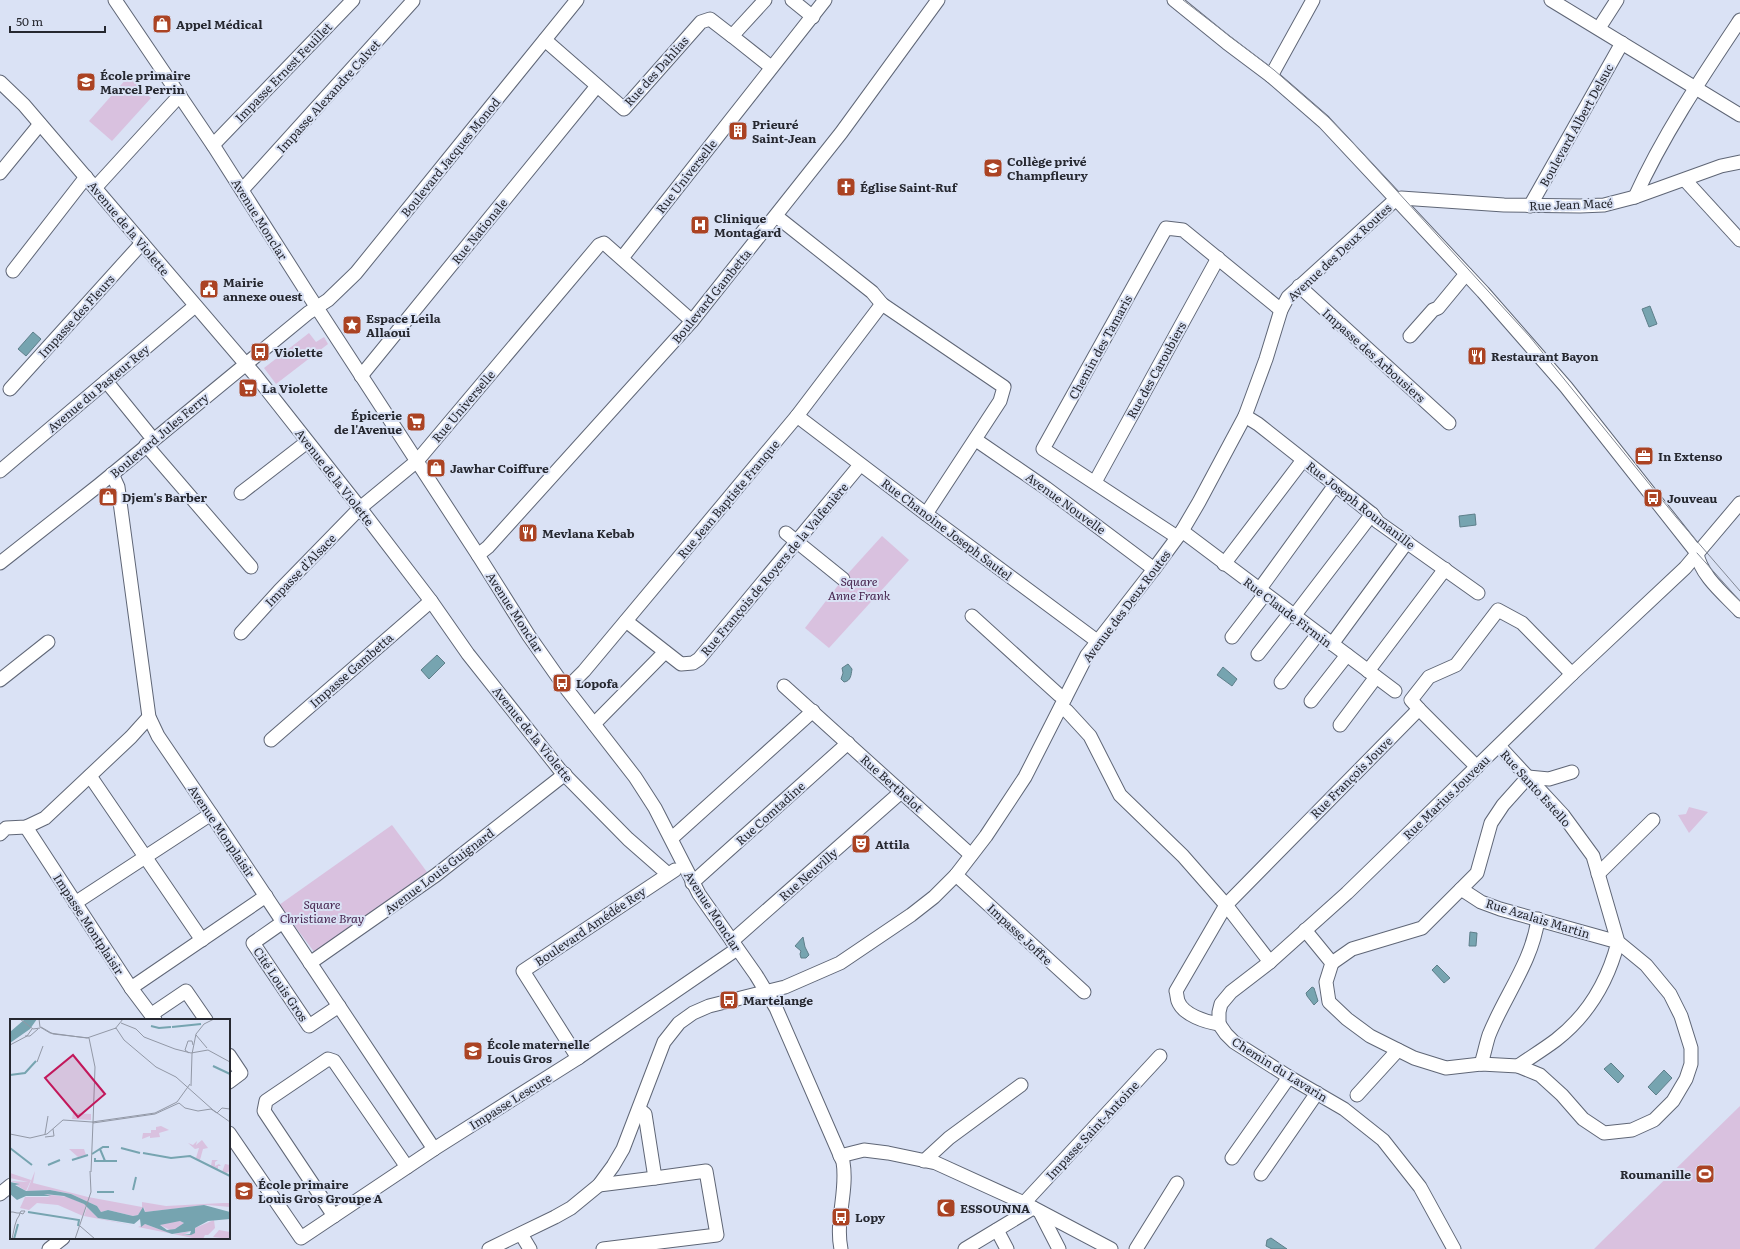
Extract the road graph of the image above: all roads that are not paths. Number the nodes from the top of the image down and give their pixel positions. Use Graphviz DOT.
graph roads {
  1 [pos="115,0"];
  2 [pos="353,0"];
  3 [pos="577,0"];
  4 [pos="765,0"];
  5 [pos="792,0"];
  6 [pos="825,0"];
  7 [pos="938,0"];
  8 [pos="1174,0"];
  9 [pos="1313,0"];
  10 [pos="1551,0"];
  11 [pos="1617,0"];
  12 [pos="414,1"];
  13 [pos="813,17"];
  14 [pos="1740,20"];
  15 [pos="1599,28"];
  16 [pos="732,36"];
  17 [pos="545,40"];
  18 [pos="1622,43"];
  19 [pos="771,67"];
  20 [pos="1271,76"];
  21 [pos="0,82"];
  22 [pos="597,86"];
  23 [pos="1694,88"];
  24 [pos="180,95"];
  25 [pos="1740,115"];
  26 [pos="40,124"];
  27 [pos="213,145"];
  28 [pos="1740,162"];
  29 [pos="0,173"];
  30 [pos="86,177"];
  31 [pos="1685,180"];
  32 [pos="95,188"];
  33 [pos="242,190"];
  34 [pos="1635,197"];
  35 [pos="1395,200"];
  36 [pos="1530,206"];
  37 [pos="776,216"];
  38 [pos="1740,240"];
  39 [pos="142,243"];
  40 [pos="622,258"];
  41 [pos="1218,258"];
  42 [pos="13,271"];
  43 [pos="1466,274"];
  44 [pos="1299,286"];
  45 [pos="882,304"];
  46 [pos="195,306"];
  47 [pos="317,307"];
  48 [pos="1281,310"];
  49 [pos="692,321"];
  50 [pos="1410,336"];
  51 [pos="245,364"];
  52 [pos="361,376"];
  53 [pos="106,381"];
  54 [pos="10,389"];
  55 [pos="797,416"];
  56 [pos="1245,416"];
  57 [pos="1449,423"];
  58 [pos="976,440"];
  59 [pos="150,442"];
  60 [pos="307,442"];
  61 [pos="1303,460"];
  62 [pos="417,461"];
  63 [pos="860,465"];
  64 [pos="0,471"];
  65 [pos="112,474"];
  66 [pos="1095,482"];
  67 [pos="1335,485"];
  68 [pos="241,493"];
  69 [pos="1740,503"];
  70 [pos="360,508"];
  71 [pos="926,514"];
  72 [pos="1372,514"];
  73 [pos="786,533"];
  74 [pos="1180,534"];
  75 [pos="796,542"];
  76 [pos="1407,542"];
  77 [pos="1697,553"];
  78 [pos="478,555"];
  79 [pos="2,557"];
  80 [pos="1224,564"];
  81 [pos="251,566"];
  82 [pos="1154,569"];
  83 [pos="1445,569"];
  84 [pos="843,579"];
  85 [pos="1262,592"];
  86 [pos="1478,593"];
  87 [pos="431,601"];
  88 [pos="1740,611"];
  89 [pos="1292,615"];
  90 [pos="972,616"];
  91 [pos="626,621"];
  92 [pos="241,633"];
  93 [pos="1318,634"];
  94 [pos="1232,637"];
  95 [pos="1097,641"];
  96 [pos="48,642"];
  97 [pos="1332,644"];
  98 [pos="665,652"];
  99 [pos="1258,654"];
  100 [pos="1347,655"];
  101 [pos="1372,674"];
  102 [pos="1572,674"];
  103 [pos="0,680"];
  104 [pos="1281,682"];
  105 [pos="784,686"];
  106 [pos="567,688"];
  107 [pos="1395,691"];
  108 [pos="1311,701"];
  109 [pos="1063,702"];
  110 [pos="1419,709"];
  111 [pos="813,711"];
  112 [pos="149,717"];
  113 [pos="594,724"];
  114 [pos="1340,725"];
  115 [pos="271,740"];
  116 [pos="848,743"];
  117 [pos="1498,746"];
  118 [pos="1477,767"];
  119 [pos="1572,772"];
  120 [pos="565,774"];
  121 [pos="90,776"];
  122 [pos="1528,777"];
  123 [pos="901,792"];
  124 [pos="211,814"];
  125 [pos="1652,820"];
  126 [pos="26,827"];
  127 [pos="0,834"];
  128 [pos="672,838"];
  129 [pos="972,855"];
  130 [pos="145,857"];
  131 [pos="685,868"];
  132 [pos="668,874"];
  133 [pos="1598,874"];
  134 [pos="956,875"];
  135 [pos="692,883"];
  136 [pos="1461,889"];
  137 [pos="266,896"];
  138 [pos="75,903"];
  139 [pos="1226,905"];
  140 [pos="1538,919"];
  141 [pos="283,922"];
  142 [pos="1306,930"];
  143 [pos="202,940"];
  144 [pos="1618,942"];
  145 [pos="735,945"];
  146 [pos="1270,962"];
  147 [pos="310,963"];
  148 [pos="1332,963"];
  149 [pos="131,988"];
  150 [pos="766,992"];
  151 [pos="1084,992"];
  152 [pos="339,1006"];
  153 [pos="153,1017"];
  154 [pos="205,1019"];
  155 [pos="1219,1024"];
  156 [pos="1398,1050"];
  157 [pos="230,1056"];
  158 [pos="1160,1056"];
  159 [pos="578,1058"];
  160 [pos="1481,1064"];
  161 [pos="1518,1066"];
  162 [pos="1289,1077"];
  163 [pos="230,1081"];
  164 [pos="1021,1085"];
  165 [pos="1317,1093"];
  166 [pos="1357,1095"];
  167 [pos="639,1109"];
  168 [pos="230,1134"];
  169 [pos="434,1149"];
  170 [pos="840,1156"];
  171 [pos="1232,1158"];
  172 [pos="924,1161"];
  173 [pos="407,1167"];
  174 [pos="1261,1174"];
  175 [pos="654,1178"];
  176 [pos="1177,1183"];
  177 [pos="599,1185"];
  178 [pos="10,1186"];
  179 [pos="0,1194"];
  180 [pos="1032,1208"];
  181 [pos="334,1216"];
  182 [pos="997,1230"];
  183 [pos="521,1234"];
  184 [pos="62,1239"];
  185 [pos="49,1249"];
  186 [pos="489,1249"];
  187 [pos="530,1249"];
  188 [pos="603,1249"];
  189 [pos="841,1249"];
  190 [pos="966,1249"];
  191 [pos="1007,1249"];
  192 [pos="1059,1249"];
  193 [pos="1111,1249"];
  194 [pos="1136,1249"];
  195 [pos="1454,1249"];
  1 -- 24 [label="street, Avenue Monclar"];
  2 -- 27 [label="street, Impasse Ernest Feuillet"];
  3 -- 17 [label="street, Boulevard Jacques Monod"];
  4 -- 16 [label="street"];
  5 -- 13 [label="street"];
  6 -- 13 [label="street, Rue Universelle"];
  7 -- 37 [label="street, Boulevard Gambetta"];
  8 -- 20 [label="street"];
  9 -- 20 [label="street"];
  10 -- 15 [label="street"];
  11 -- 15 [label="street"];
  12 -- 33 [label="street, Impasse Alexandre Calvet"];
  13 -- 19 [label="street, Rue Universelle"];
  14 -- 23 [label="street"];
  15 -- 18 [label="street"];
  16 -- 19 [label="street, Rue des Dahlias"];
  16 -- 22 [label="street, Rue des Dahlias"];
  17 -- 22 [label="street, Rue des Dahlias"];
  17 -- 47 [label="street, Boulevard Jacques Monod"];
  18 -- 23 [label="street"];
  18 -- 36 [label="street, Boulevard Albert Delsuc"];
  19 -- 40 [label="street, Rue Universelle"];
  20 -- 35 [label="street"];
  21 -- 26 [label="street, Avenue de la Violette"];
  22 -- 52 [label="street, Rue Nationale"];
  23 -- 25 [label="street"];
  23 -- 34 [label="street"];
  24 -- 27 [label="street, Avenue Monclar"];
  24 -- 32 [label="street"];
  26 -- 29 [label="street"];
  26 -- 30 [label="street, Avenue de la Violette"];
  27 -- 33 [label="street, Avenue Monclar"];
  28 -- 31 [label="street, Rue Jean Macé"];
  30 -- 32 [label="street, Avenue de la Violette"];
  30 -- 42 [label="street"];
  31 -- 34 [label="street, Rue Jean Macé"];
  31 -- 38 [label="street"];
  32 -- 39 [label="street, Avenue de la Violette"];
  33 -- 47 [label="street, Avenue Monclar"];
  34 -- 36 [label="street, Rue Jean Macé"];
  35 -- 36 [label="street, Rue Jean Macé"];
  35 -- 43 [label="street"];
  35 -- 44 [label="street, Avenue des Deux Routes"];
  37 -- 45 [label="street"];
  37 -- 49 [label="street, Boulevard Gambetta"];
  39 -- 46 [label="street, Avenue de la Violette"];
  39 -- 54 [label="street, Impasse des Fleurs"];
  40 -- 49 [label="street, Rue Universelle"];
  40 -- 62 [label="street, Rue Universelle"];
  41 -- 48 [label="street, Chemin des Tamaris"];
  41 -- 66 [label="street, Rue des Caroubiers"];
  41 -- 66 [label="street, Chemin des Tamaris"];
  43 -- 50 [label="street"];
  43 -- 77 [label="street"];
  44 -- 48 [label="street, Avenue des Deux Routes"];
  44 -- 57 [label="street, Impasse des Arbousiers"];
  45 -- 55 [label="street, Rue Jean Baptiste Franque"];
  45 -- 58 [label="street"];
  46 -- 51 [label="street, Avenue de la Violette"];
  46 -- 53 [label="street, Avenue du Pasteur Rey"];
  47 -- 51 [label="street, Boulevard Jules Ferry"];
  47 -- 52 [label="street, Avenue Monclar"];
  48 -- 56 [label="street, Avenue des Deux Routes"];
  49 -- 78 [label="street, Boulevard Gambetta"];
  51 -- 59 [label="street, Boulevard Jules Ferry"];
  51 -- 60 [label="street, Avenue de la Violette"];
  52 -- 62 [label="street, Avenue Monclar"];
  53 -- 59 [label="street"];
  53 -- 64 [label="street, Avenue du Pasteur Rey"];
  55 -- 63 [label="street, Rue Chanoine Joseph Sautel"];
  55 -- 91 [label="street, Rue Jean Baptiste Franque"];
  56 -- 61 [label="street, Rue Joseph Roumanille"];
  56 -- 74 [label="street, Avenue des Deux Routes"];
  58 -- 71 [label="street"];
  58 -- 82 [label="street, Avenue Nouvelle"];
  59 -- 65 [label="street, Boulevard Jules Ferry"];
  59 -- 81 [label="street"];
  60 -- 68 [label="street"];
  60 -- 70 [label="street, Avenue de la Violette"];
  61 -- 67 [label="street, Rue Joseph Roumanille"];
  61 -- 80 [label="street"];
  62 -- 70 [label="street, Impasse d'Alsace"];
  62 -- 78 [label="street, Avenue Monclar"];
  63 -- 71 [label="street, Rue Chanoine Joseph Sautel"];
  63 -- 75 [label="street, Rue François de Royers de la Valfenière"];
  65 -- 79 [label="street, Boulevard Jules Ferry"];
  65 -- 112 [label="street, Avenue Monplaisir"];
  66 -- 74 [label="street, Chemin des Tamaris"];
  67 -- 72 [label="street, Rue Joseph Roumanille"];
  67 -- 85 [label="street"];
  69 -- 77 [label="street, Rue Marius Jouveau"];
  70 -- 87 [label="street, Avenue de la Violette"];
  70 -- 92 [label="street, Impasse d'Alsace"];
  71 -- 95 [label="street, Rue Chanoine Joseph Sautel"];
  72 -- 76 [label="street, Rue Joseph Roumanille"];
  72 -- 89 [label="street"];
  73 -- 75 [label="street"];
  74 -- 80 [label="street, Rue Claude Firmin"];
  74 -- 82 [label="street, Avenue des Deux Routes"];
  75 -- 84 [label="street"];
  75 -- 98 [label="street, Rue François de Royers de la Valfenière"];
  76 -- 83 [label="street, Rue Joseph Roumanille"];
  76 -- 97 [label="street"];
  77 -- 88 [label="street"];
  77 -- 102 [label="street, Rue Marius Jouveau"];
  78 -- 106 [label="street, Avenue Monclar"];
  80 -- 85 [label="street, Rue Claude Firmin"];
  82 -- 95 [label="street, Avenue des Deux Routes"];
  83 -- 86 [label="street, Rue Joseph Roumanille"];
  83 -- 101 [label="street"];
  85 -- 89 [label="street, Rue Claude Firmin"];
  85 -- 94 [label="street"];
  87 -- 115 [label="street, Impasse Gambetta"];
  87 -- 120 [label="street, Avenue de la Violette"];
  89 -- 93 [label="street, Rue Claude Firmin"];
  89 -- 99 [label="street"];
  90 -- 109 [label="street"];
  91 -- 98 [label="street, Rue François de Royers de la Valfenière"];
  91 -- 106 [label="street, Rue Jean Baptiste Franque"];
  93 -- 97 [label="street, Rue Claude Firmin"];
  93 -- 104 [label="street"];
  95 -- 109 [label="street, Avenue des Deux Routes"];
  96 -- 103 [label="street"];
  97 -- 100 [label="street, Rue Claude Firmin"];
  98 -- 113 [label="street"];
  100 -- 101 [label="street, Rue Claude Firmin"];
  100 -- 108 [label="street"];
  101 -- 107 [label="street, Rue Claude Firmin"];
  101 -- 114 [label="street"];
  102 -- 110 [label="street"];
  102 -- 117 [label="street, Rue Marius Jouveau"];
  105 -- 111 [label="street, Rue Berthelot"];
  106 -- 113 [label="street, Avenue Monclar"];
  109 -- 129 [label="street, Avenue des Deux Routes"];
  109 -- 139 [label="street"];
  110 -- 118 [label="street"];
  110 -- 139 [label="street, Rue François Jouve"];
  111 -- 116 [label="street, Rue Berthelot"];
  111 -- 128 [label="street"];
  112 -- 121 [label="street"];
  112 -- 124 [label="street, Avenue Monplaisir"];
  113 -- 128 [label="street, Avenue Monclar"];
  116 -- 123 [label="street, Rue Berthelot"];
  116 -- 135 [label="street, Rue Comtadine"];
  117 -- 118 [label="street, Rue Marius Jouveau"];
  117 -- 122 [label="street, Rue Santo Estello"];
  118 -- 142 [label="street, Rue Marius Jouveau"];
  119 -- 122 [label="street"];
  120 -- 132 [label="street, Avenue de la Violette"];
  120 -- 147 [label="street, Avenue Louis Guignard"];
  121 -- 126 [label="street"];
  121 -- 130 [label="street"];
  122 -- 133 [label="street, Rue Santo Estello"];
  122 -- 136 [label="street"];
  123 -- 129 [label="street, Rue Berthelot"];
  123 -- 145 [label="street, Rue Neuvilly"];
  124 -- 130 [label="street"];
  124 -- 137 [label="street, Avenue Monplaisir"];
  125 -- 133 [label="street"];
  126 -- 127 [label="street"];
  126 -- 138 [label="street, Impasse Montplaisir"];
  128 -- 131 [label="street, Avenue Monclar"];
  129 -- 134 [label="street, Avenue des Deux Routes"];
  130 -- 138 [label="street"];
  130 -- 143 [label="street"];
  131 -- 132 [label="street, Boulevard Amédée Rey"];
  131 -- 135 [label="street, Avenue Monclar"];
  132 -- 159 [label="street, Boulevard Amédée Rey"];
  133 -- 144 [label="street, Rue Santo Estello"];
  134 -- 150 [label="street, Avenue des Deux Routes"];
  134 -- 151 [label="street, Impasse Joffre"];
  135 -- 145 [label="street, Avenue Monclar"];
  136 -- 140 [label="street, Rue Azalais Martin"];
  136 -- 148 [label="street"];
  137 -- 141 [label="street, Avenue Monplaisir"];
  137 -- 143 [label="street"];
  138 -- 149 [label="street, Impasse Montplaisir"];
  139 -- 146 [label="street"];
  139 -- 155 [label="street"];
  140 -- 144 [label="street, Rue Azalais Martin"];
  140 -- 160 [label="street"];
  141 -- 147 [label="street, Avenue Monplaisir"];
  141 -- 152 [label="street, Cité Louis Gros"];
  142 -- 146 [label="street, Rue Marius Jouveau"];
  142 -- 148 [label="street"];
  143 -- 149 [label="street"];
  144 -- 161 [label="street"];
  144 -- 161 [label="street"];
  145 -- 150 [label="street, Avenue Monclar"];
  145 -- 159 [label="street, Impasse Lescure"];
  146 -- 155 [label="street, Rue Marius Jouveau"];
  147 -- 152 [label="street, Avenue Monplaisir"];
  148 -- 156 [label="street"];
  149 -- 153 [label="street, Impasse Montplaisir"];
  150 -- 167 [label="street, Avenue des Deux Routes"];
  150 -- 170 [label="street, Avenue Monclar"];
  152 -- 169 [label="street, Avenue Monplaisir"];
  153 -- 154 [label="street"];
  155 -- 162 [label="street, Chemin du Lavarin"];
  156 -- 160 [label="street"];
  156 -- 166 [label="street"];
  157 -- 163 [label="street"];
  158 -- 180 [label="street, Impasse Saint-Antoine"];
  159 -- 169 [label="street, Impasse Lescure"];
  160 -- 161 [label="street"];
  162 -- 165 [label="street, Chemin du Lavarin"];
  162 -- 171 [label="street"];
  164 -- 172 [label="street"];
  165 -- 174 [label="street"];
  165 -- 195 [label="street, Chemin du Lavarin"];
  167 -- 175 [label="street"];
  167 -- 177 [label="street, Avenue des Deux Routes"];
  168 -- 181 [label="street, Impasse Lescure"];
  169 -- 173 [label="street, Impasse Lescure"];
  170 -- 172 [label="street"];
  170 -- 189 [label="street, Avenue Monclar"];
  172 -- 180 [label="street"];
  173 -- 181 [label="street, Impasse Lescure"];
  173 -- 181 [label="street"];
  175 -- 177 [label="street"];
  175 -- 188 [label="street"];
  176 -- 194 [label="street"];
  177 -- 183 [label="street, Avenue des Deux Routes"];
  178 -- 179 [label="street"];
  180 -- 182 [label="street, Impasse Saint-Antoine"];
  180 -- 192 [label="street"];
  180 -- 193 [label="street"];
  182 -- 190 [label="street, Impasse Saint-Antoine"];
  182 -- 191 [label="street"];
  183 -- 186 [label="street, Avenue des Deux Routes"];
  183 -- 187 [label="street"];
  184 -- 185 [label="street"];
}
